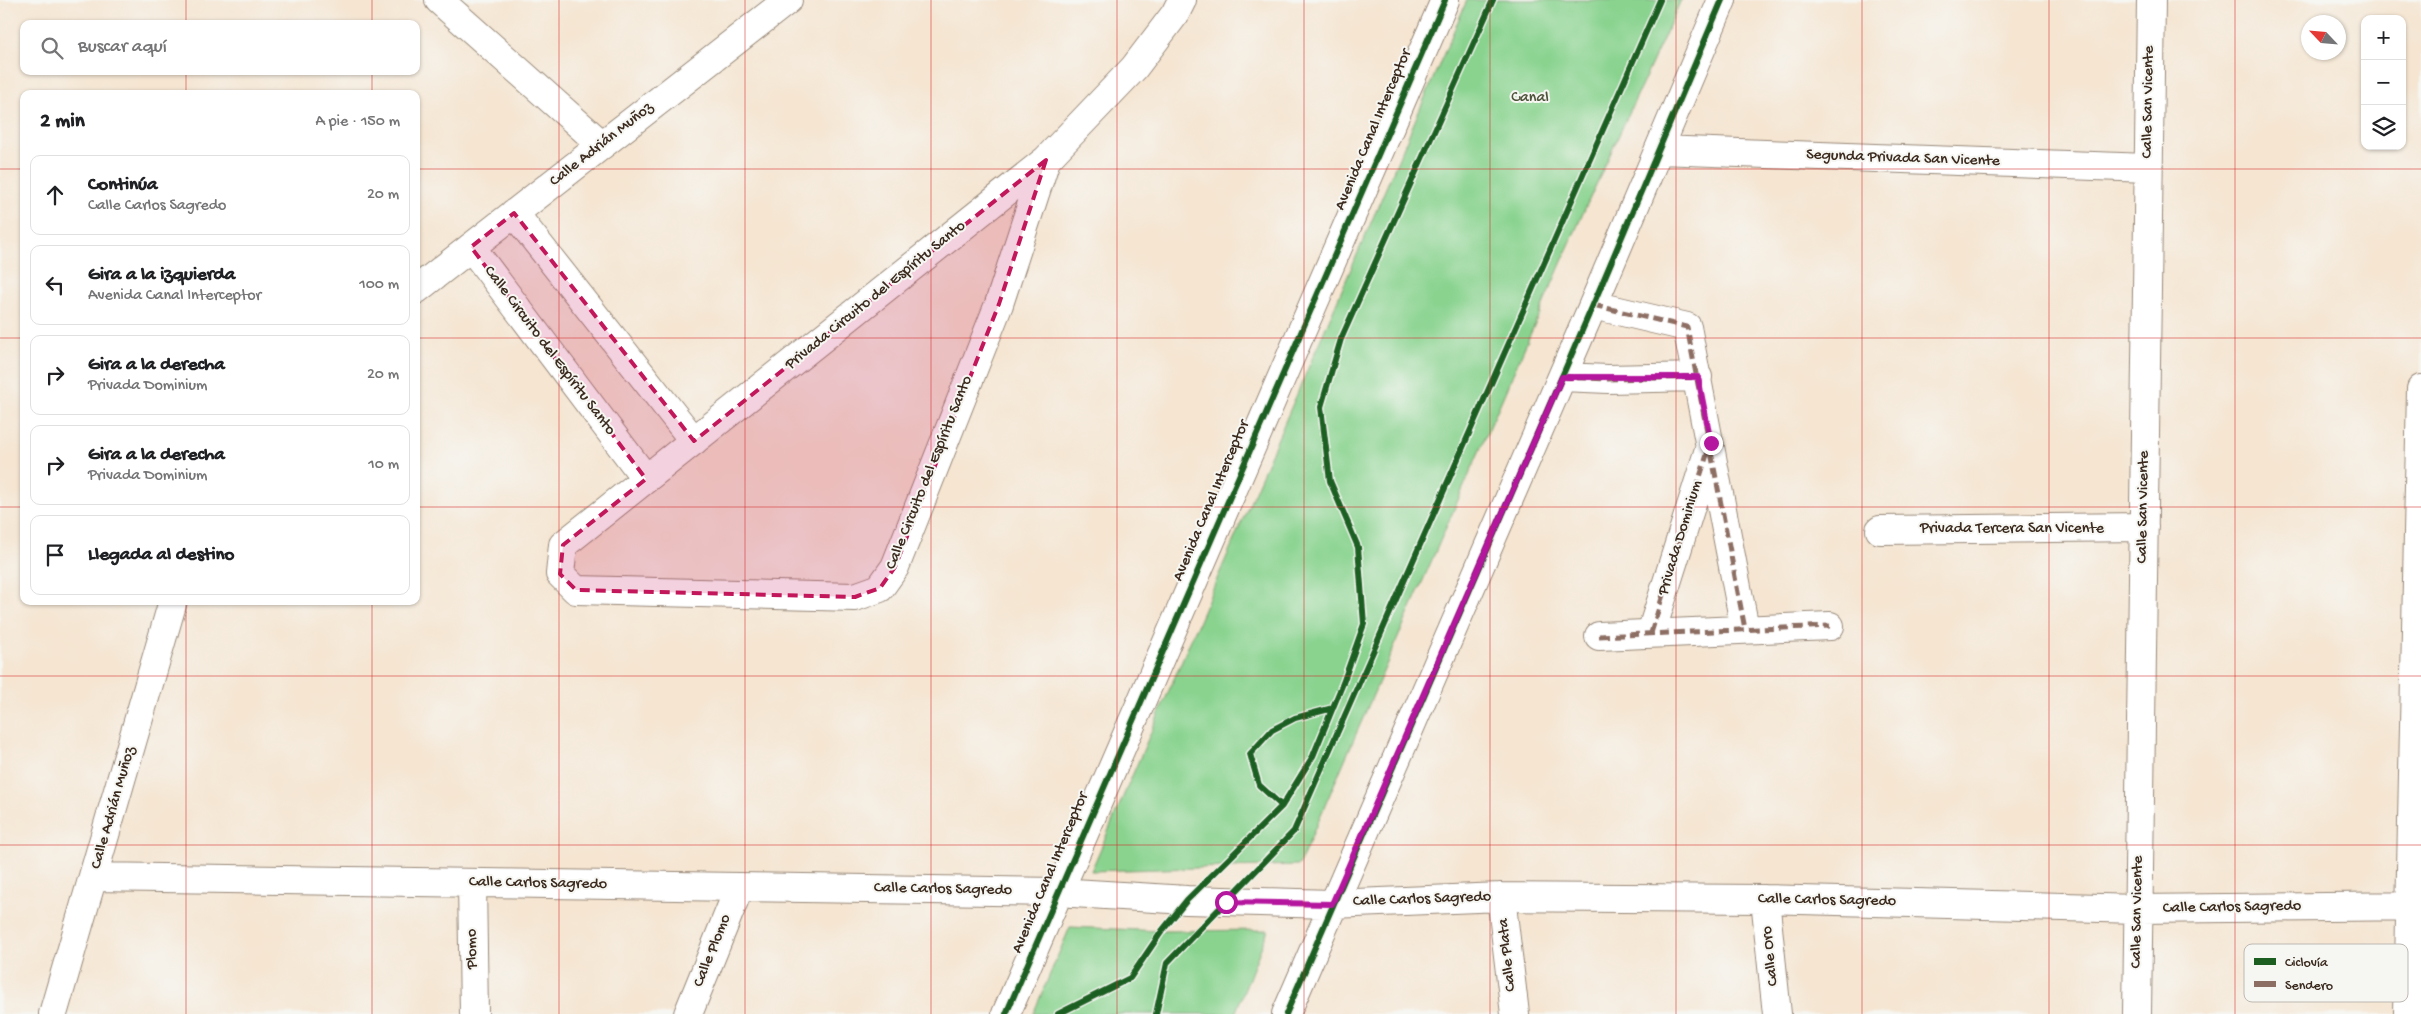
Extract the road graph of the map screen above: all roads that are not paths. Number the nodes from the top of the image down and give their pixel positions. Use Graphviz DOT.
graph roads {
  1 [pos="439,0"];
  2 [pos="788,0"];
  3 [pos="1182,0"];
  4 [pos="1445,0"];
  5 [pos="1722,0"];
  6 [pos="2150,0"];
  7 [pos="602,146"];
  8 [pos="1658,150"];
  9 [pos="1046,160"];
  10 [pos="2148,168"];
  11 [pos="514,214"];
  12 [pos="471,247"];
  13 [pos="420,287"];
  14 [pos="1593,306"];
  15 [pos="1562,377"];
  16 [pos="1698,377"];
  17 [pos="2421,389"];
  18 [pos="694,440"];
  19 [pos="1711,443"];
  20 [pos="646,480"];
  21 [pos="2144,527"];
  22 [pos="1880,530"];
  23 [pos="560,574"];
  24 [pos="172,605"];
  25 [pos="1830,626"];
  26 [pos="1745,629"];
  27 [pos="1651,633"];
  28 [pos="1599,636"];
  29 [pos="94,877"];
  30 [pos="472,883"];
  31 [pos="739,888"];
  32 [pos="1058,892"];
  33 [pos="1501,897"];
  34 [pos="1765,899"];
  35 [pos="1332,904"];
  36 [pos="2415,906"];
  37 [pos="2138,909"];
  38 [pos="52,1014"];
  39 [pos="474,1014"];
  40 [pos="688,1014"];
  41 [pos="1006,1014"];
  42 [pos="1286,1014"];
  43 [pos="1515,1014"];
  44 [pos="1777,1014"];
  45 [pos="2137,1014"];
  46 [pos="2408,1014"];
  1 -- 7 [label="street"];
  2 -- 7 [label="street, Calle Adrián Muñoz"];
  3 -- 9 [label="street, Privada Circuito del Espíritu Santo"];
  4 -- 32 [label="street, Avenida Canal Interceptor"];
  5 -- 8 [label="street"];
  6 -- 10 [label="street, Calle San Vicente"];
  7 -- 11 [label="street, Calle Adrián Muñoz"];
  8 -- 10 [label="street, Segunda Privada San Vicente"];
  8 -- 14 [label="street"];
  9 -- 18 [label="street, Privada Circuito del Espíritu Santo"];
  9 -- 23 [label="street, Calle Circuito del Espíritu Santo"];
  10 -- 21 [label="street, Calle San Vicente"];
  11 -- 12 [label="street, Calle Adrián Muñoz"];
  11 -- 18 [label="street"];
  12 -- 13 [label="street, Calle Adrián Muñoz"];
  12 -- 20 [label="street, Calle Circuito del Espíritu Santo"];
  14 -- 15 [label="street"];
  14 -- 16 [label="street, Privada Dominium"];
  15 -- 16 [label="street"];
  15 -- 35 [label="street"];
  16 -- 19 [label="street, Privada Dominium"];
  17 -- 36 [label="street"];
  18 -- 20 [label="street, Privada Circuito del Espíritu Santo"];
  19 -- 26 [label="street, Privada Dominium"];
  19 -- 27 [label="street, Privada Dominium"];
  20 -- 23 [label="street, Privada Circuito del Espíritu Santo"];
  21 -- 22 [label="street, Privada Tercera San Vicente"];
  21 -- 37 [label="street, Calle San Vicente"];
  24 -- 29 [label="street, Calle Adrián Muñoz"];
  25 -- 26 [label="street"];
  26 -- 27 [label="street"];
  27 -- 28 [label="street"];
  29 -- 30 [label="street, Calle Carlos Sagredo"];
  29 -- 38 [label="street, Calle Adrián Muñoz"];
  30 -- 31 [label="street, Calle Carlos Sagredo"];
  30 -- 39 [label="street, Plomo"];
  31 -- 32 [label="street, Calle Carlos Sagredo"];
  31 -- 40 [label="street, Calle Plomo"];
  32 -- 35 [label="street, Calle Carlos Sagredo"];
  32 -- 41 [label="street, Avenida Canal Interceptor"];
  33 -- 34 [label="street, Calle Carlos Sagredo"];
  33 -- 35 [label="street, Calle Carlos Sagredo"];
  33 -- 43 [label="street, Calle Plata"];
  34 -- 37 [label="street, Calle Carlos Sagredo"];
  34 -- 44 [label="street, Calle Oro"];
  35 -- 42 [label="street"];
  36 -- 37 [label="street, Calle Carlos Sagredo"];
  36 -- 46 [label="street"];
  37 -- 45 [label="street, Calle San Vicente"];
}
